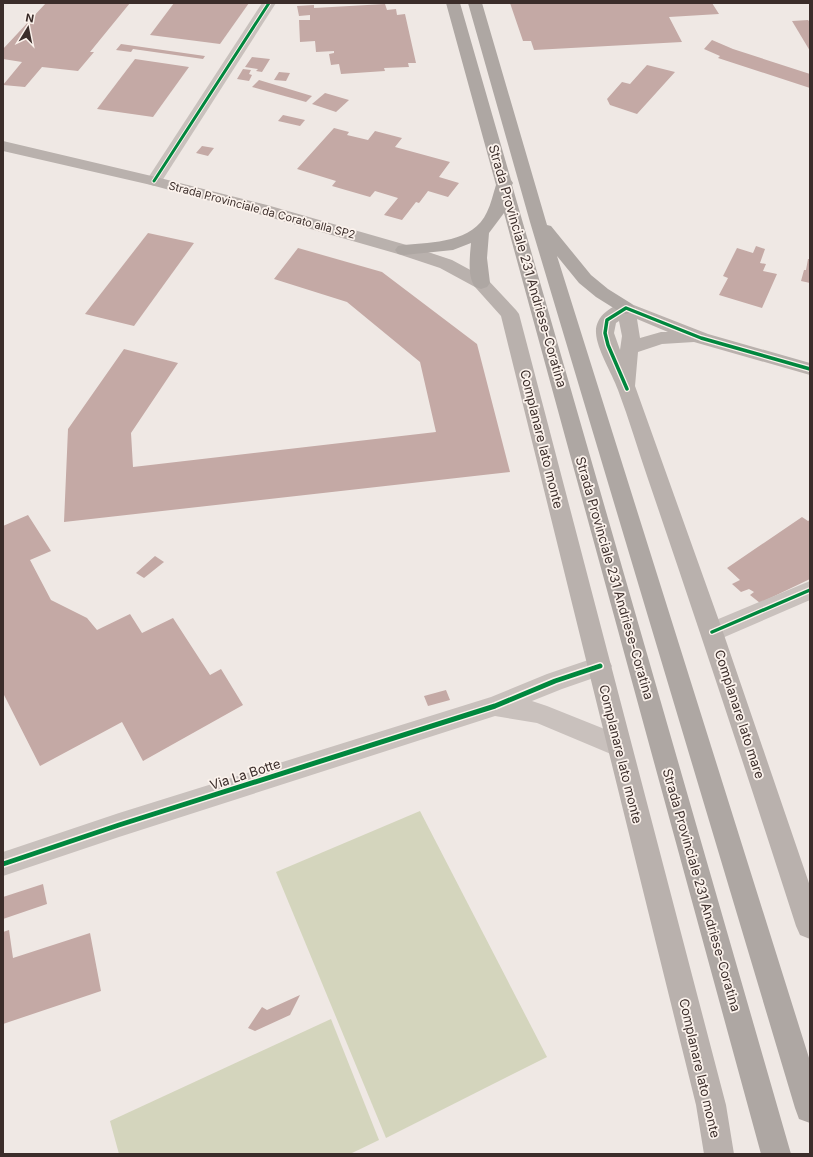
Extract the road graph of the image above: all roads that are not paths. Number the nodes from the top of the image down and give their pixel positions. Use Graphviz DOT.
graph roads {
  1 [pos="269,3"];
  2 [pos="453,3"];
  3 [pos="475,3"];
  4 [pos="3,146"];
  5 [pos="154,181"];
  6 [pos="505,183"];
  7 [pos="538,222"];
  8 [pos="481,233"];
  9 [pos="404,250"];
  10 [pos="482,283"];
  11 [pos="626,308"];
  12 [pos="701,338"];
  13 [pos="630,348"];
  14 [pos="810,369"];
  15 [pos="627,389"];
  16 [pos="810,590"];
  17 [pos="712,632"];
  18 [pos="600,666"];
  19 [pos="495,706"];
  20 [pos="618,746"];
  21 [pos="3,864"];
  22 [pos="810,926"];
  23 [pos="810,1108"];
  24 [pos="719,1154"];
  25 [pos="776,1154"];
  1 -- 5 [label="street"];
  2 -- 6 [label="highway, Strada Provinciale 231 Andriese-Coratina"];
  3 -- 7 [label="highway, Strada Provinciale 231 Andriese-Coratina"];
  4 -- 5 [label="main road, Strada Provinciale da Corato alla SP2"];
  5 -- 9 [label="main road, Strada Provinciale da Corato alla SP2"];
  6 -- 8 [label="highway"];
  6 -- 25 [label="highway, Strada Provinciale 231 Andriese-Coratina"];
  7 -- 11 [label="highway"];
  7 -- 23 [label="highway, Strada Provinciale 231 Andriese-Coratina"];
  8 -- 9 [label="highway"];
  8 -- 10 [label="highway"];
  9 -- 10 [label="main road, Complanare lato monte"];
  10 -- 18 [label="main road, Complanare lato monte"];
  11 -- 12 [label="main road"];
  11 -- 13 [label="main road, Complanare lato mare"];
  11 -- 15 [label="main road, Complanare lato mare"];
  12 -- 13 [label="main road"];
  12 -- 14 [label="main road"];
  13 -- 15 [label="main road, Complanare lato mare"];
  15 -- 17 [label="main road, Complanare lato mare"];
  16 -- 17 [label="street"];
  17 -- 22 [label="main road, Complanare lato mare"];
  18 -- 19 [label="street, Via La Botte"];
  18 -- 20 [label="main road, Complanare lato monte"];
  19 -- 20 [label="street"];
  19 -- 21 [label="street, Via La Botte"];
  20 -- 24 [label="main road, Complanare lato monte"];
}
